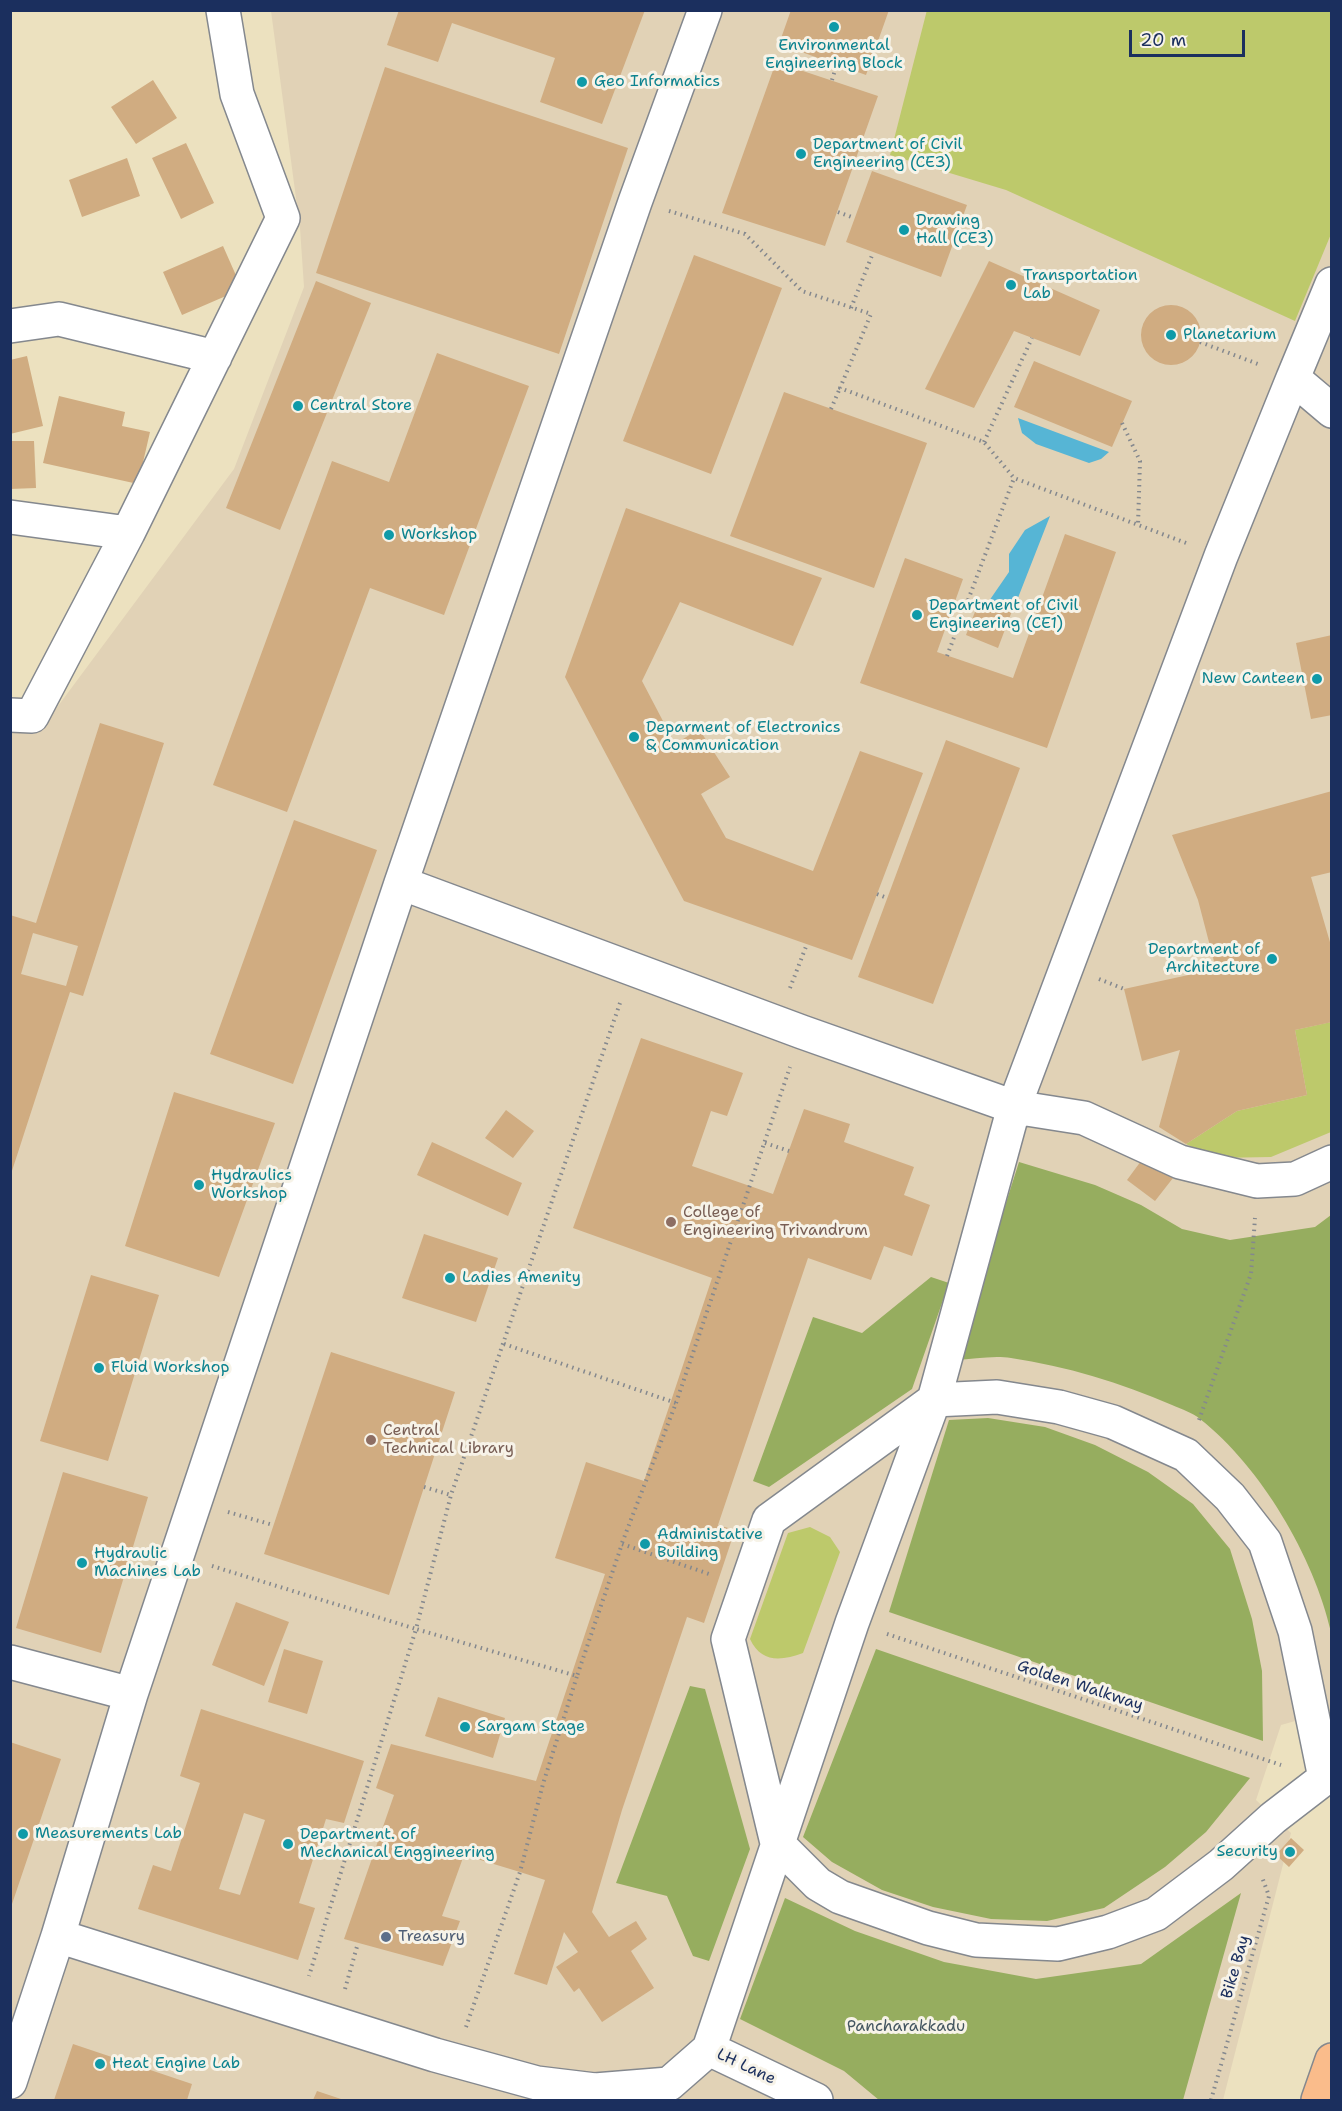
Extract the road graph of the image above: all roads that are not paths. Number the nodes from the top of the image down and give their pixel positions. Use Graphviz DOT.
graph roads {
  1 [pos="223,10"];
  2 [pos="705,10"];
  3 [pos="1332,284"];
  4 [pos="10,326"];
  5 [pos="215,357"];
  6 [pos="1293,378"];
  7 [pos="1332,411"];
  8 [pos="10,517"];
  9 [pos="128,533"];
  10 [pos="10,715"];
  11 [pos="401,883"];
  12 [pos="1014,1107"];
  13 [pos="1332,1162"];
  14 [pos="934,1400"];
  15 [pos="10,1662"];
  16 [pos="131,1694"];
  17 [pos="1328,1779"];
  18 [pos="777,1843"];
  19 [pos="58,1936"];
  20 [pos="709,2049"];
  21 [pos="1332,2060"];
  22 [pos="10,2082"];
  23 [pos="816,2100"];
  24 [pos="1318,2100"];
  1 -- 5 [label="street"];
  2 -- 11 [label="street"];
  3 -- 6 [label="street"];
  4 -- 5 [label="street"];
  5 -- 9 [label="street"];
  6 -- 7 [label="street"];
  6 -- 12 [label="street"];
  8 -- 9 [label="street"];
  9 -- 10 [label="street"];
  11 -- 12 [label="street"];
  11 -- 16 [label="street"];
  12 -- 13 [label="street"];
  12 -- 14 [label="street"];
  14 -- 17 [label="street"];
  14 -- 18 [label="street"];
  14 -- 18 [label="street"];
  15 -- 16 [label="street"];
  16 -- 19 [label="street"];
  17 -- 18 [label="street"];
  18 -- 20 [label="street"];
  19 -- 20 [label="street"];
  19 -- 22 [label="street"];
  20 -- 23 [label="street, LH Lane"];
  21 -- 24 [label="main road"];
}
